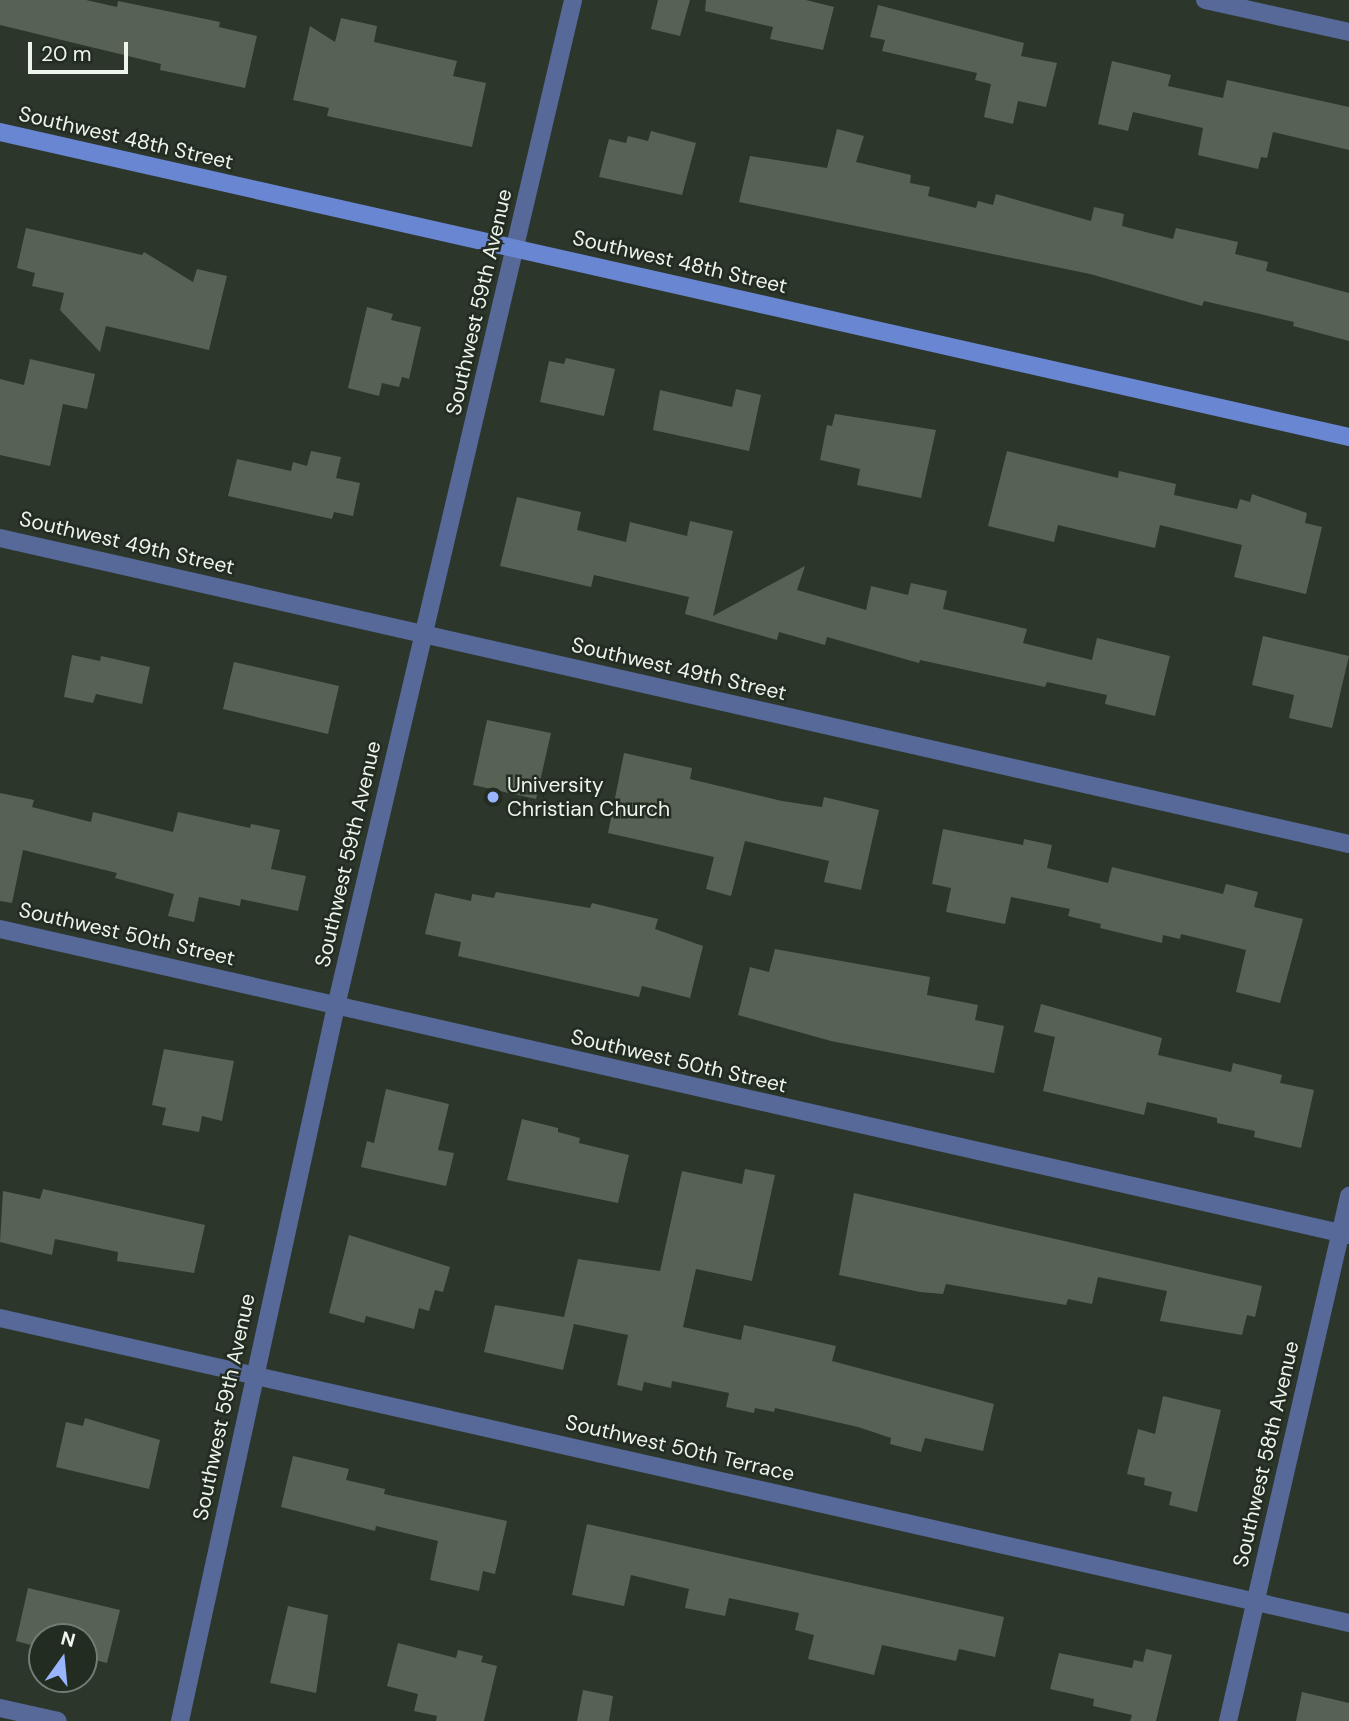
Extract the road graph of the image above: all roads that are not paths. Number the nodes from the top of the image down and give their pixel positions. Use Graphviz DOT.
graph roads {
  1 [pos="573,0"];
  2 [pos="1205,0"];
  3 [pos="1349,32"];
  4 [pos="0,132"];
  5 [pos="514,248"];
  6 [pos="1349,437"];
  7 [pos="0,538"];
  8 [pos="424,634"];
  9 [pos="1349,844"];
  10 [pos="0,929"];
  11 [pos="336,1006"];
  12 [pos="1349,1196"];
  13 [pos="1345,1235"];
  14 [pos="0,1318"];
  15 [pos="254,1376"];
  16 [pos="1256,1602"];
  17 [pos="1349,1623"];
  18 [pos="0,1708"];
  19 [pos="58,1721"];
  20 [pos="180,1721"];
  21 [pos="1228,1721"];
  1 -- 5 [label="street, Southwest 59th Avenue"];
  2 -- 3 [label="street"];
  4 -- 5 [label="street, Southwest 48th Street"];
  5 -- 6 [label="street, Southwest 48th Street"];
  5 -- 8 [label="street, Southwest 59th Avenue"];
  7 -- 8 [label="street, Southwest 49th Street"];
  8 -- 9 [label="street, Southwest 49th Street"];
  8 -- 11 [label="street, Southwest 59th Avenue"];
  10 -- 11 [label="street, Southwest 50th Street"];
  11 -- 13 [label="street, Southwest 50th Street"];
  11 -- 15 [label="street, Southwest 59th Avenue"];
  12 -- 13 [label="street, Southwest 58th Avenue"];
  13 -- 16 [label="street, Southwest 58th Avenue"];
  14 -- 15 [label="street, Southwest 50th Terrace"];
  15 -- 16 [label="street, Southwest 50th Terrace"];
  15 -- 20 [label="street, Southwest 59th Avenue"];
  16 -- 17 [label="street, Southwest 50th Terrace"];
  16 -- 21 [label="street, Southwest 58th Avenue"];
  18 -- 19 [label="street"];
}
